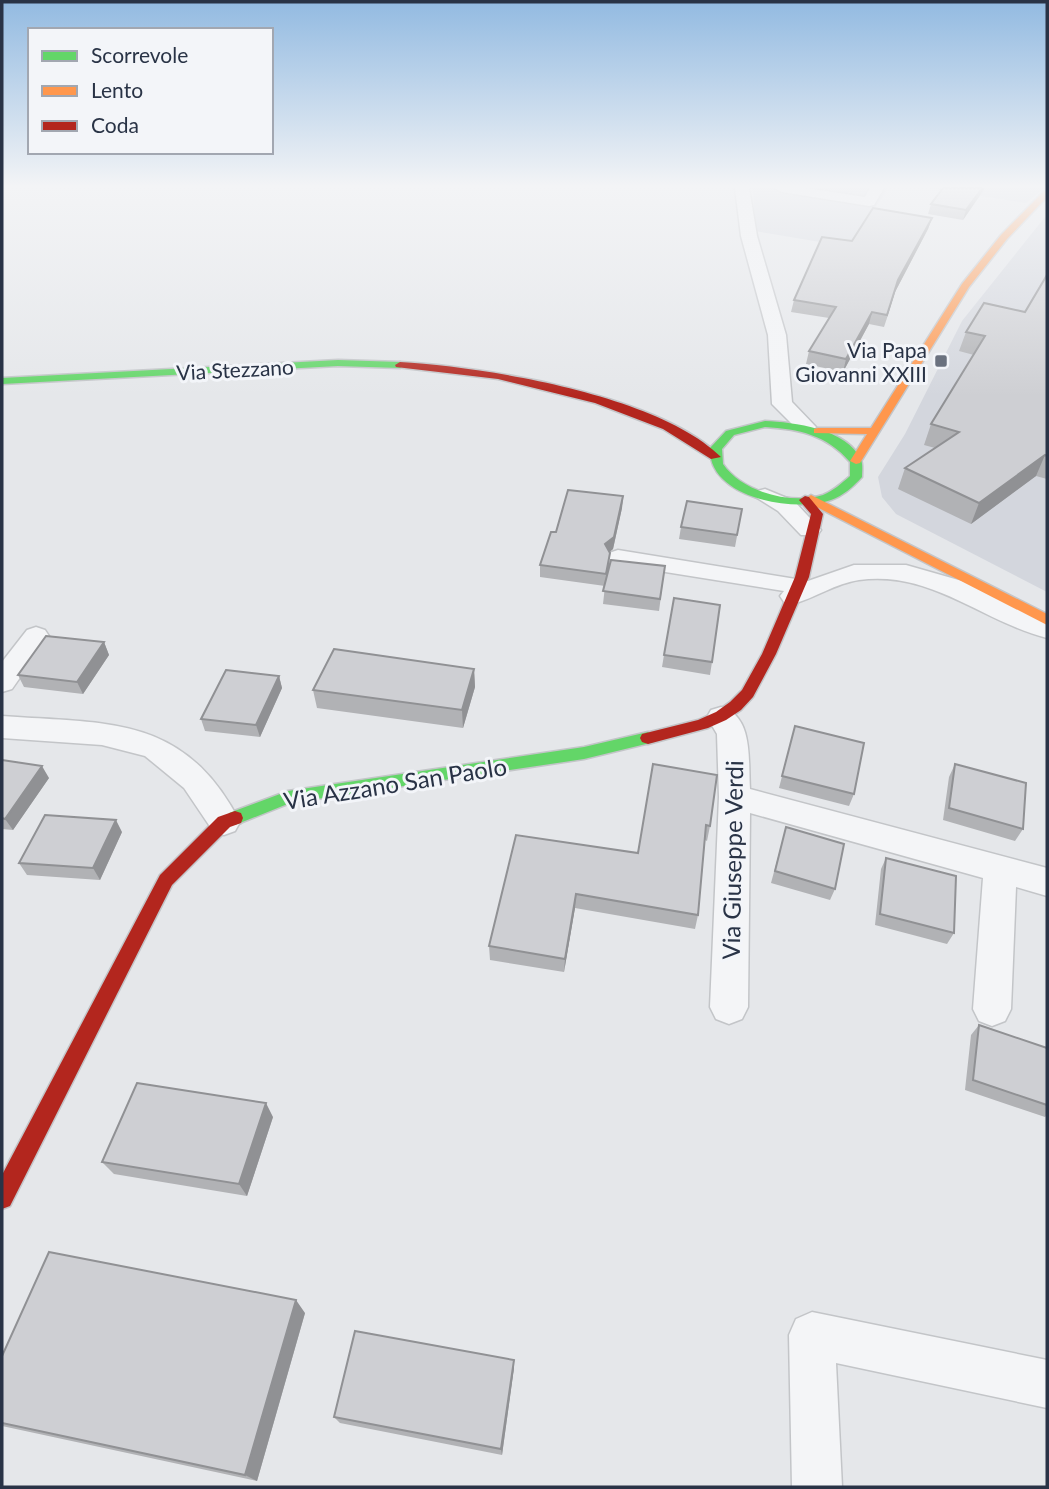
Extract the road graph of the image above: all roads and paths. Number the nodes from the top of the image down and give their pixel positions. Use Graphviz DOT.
graph roads {
  1 [pos="755,257"];
  2 [pos="988,257"];
  3 [pos="2,381"];
  4 [pos="782,404"];
  5 [pos="662,424"];
  6 [pos="747,427"];
  7 [pos="812,429"];
  8 [pos="875,431"];
  9 [pos="715,457"];
  10 [pos="856,461"];
  11 [pos="765,496"];
  12 [pos="808,500"];
  13 [pos="876,516"];
  14 [pos="809,530"];
  15 [pos="618,558"];
  16 [pos="796,591"];
  17 [pos="1047,609"];
  18 [pos="1047,620"];
  19 [pos="1047,629"];
  20 [pos="36,636"];
  21 [pos="2,682"];
  22 [pos="721,717"];
  23 [pos="2,727"];
  24 [pos="735,797"];
  25 [pos="224,822"];
  26 [pos="1000,869"];
  27 [pos="1047,882"];
  28 [pos="729,1007"];
  29 [pos="992,1009"];
  30 [pos="2,1198"];
  31 [pos="1047,1384"];
  32 [pos="817,1487"];
  1 -- 4 [label="street"];
  2 -- 8 [label="street"];
  3 -- 5 [label="street, Via Stezzano"];
  4 -- 6 [label="street"];
  4 -- 7 [label="street"];
  5 -- 6 [label="street"];
  5 -- 9 [label="street"];
  6 -- 7 [label="street"];
  6 -- 9 [label="street"];
  7 -- 8 [label="street"];
  7 -- 10 [label="street"];
  8 -- 10 [label="street"];
  9 -- 11 [label="street"];
  10 -- 12 [label="street"];
  11 -- 12 [label="street"];
  11 -- 14 [label="street"];
  12 -- 14 [label="street, Via Azzano San Paolo"];
  12 -- 18 [label="street"];
  13 -- 17 [label="street"];
  14 -- 16 [label="street, Via Azzano San Paolo"];
  15 -- 16 [label="street"];
  16 -- 19 [label="street"];
  16 -- 22 [label="street, Via Azzano San Paolo"];
  20 -- 21 [label="street"];
  22 -- 24 [label="street, Via Giuseppe Verdi"];
  22 -- 25 [label="street, Via Azzano San Paolo"];
  23 -- 25 [label="street"];
  24 -- 26 [label="street"];
  24 -- 28 [label="street, Via Giuseppe Verdi"];
  25 -- 30 [label="street, Via Azzano San Paolo"];
  26 -- 27 [label="street"];
  26 -- 29 [label="street"];
  31 -- 32 [label="street"];
}
